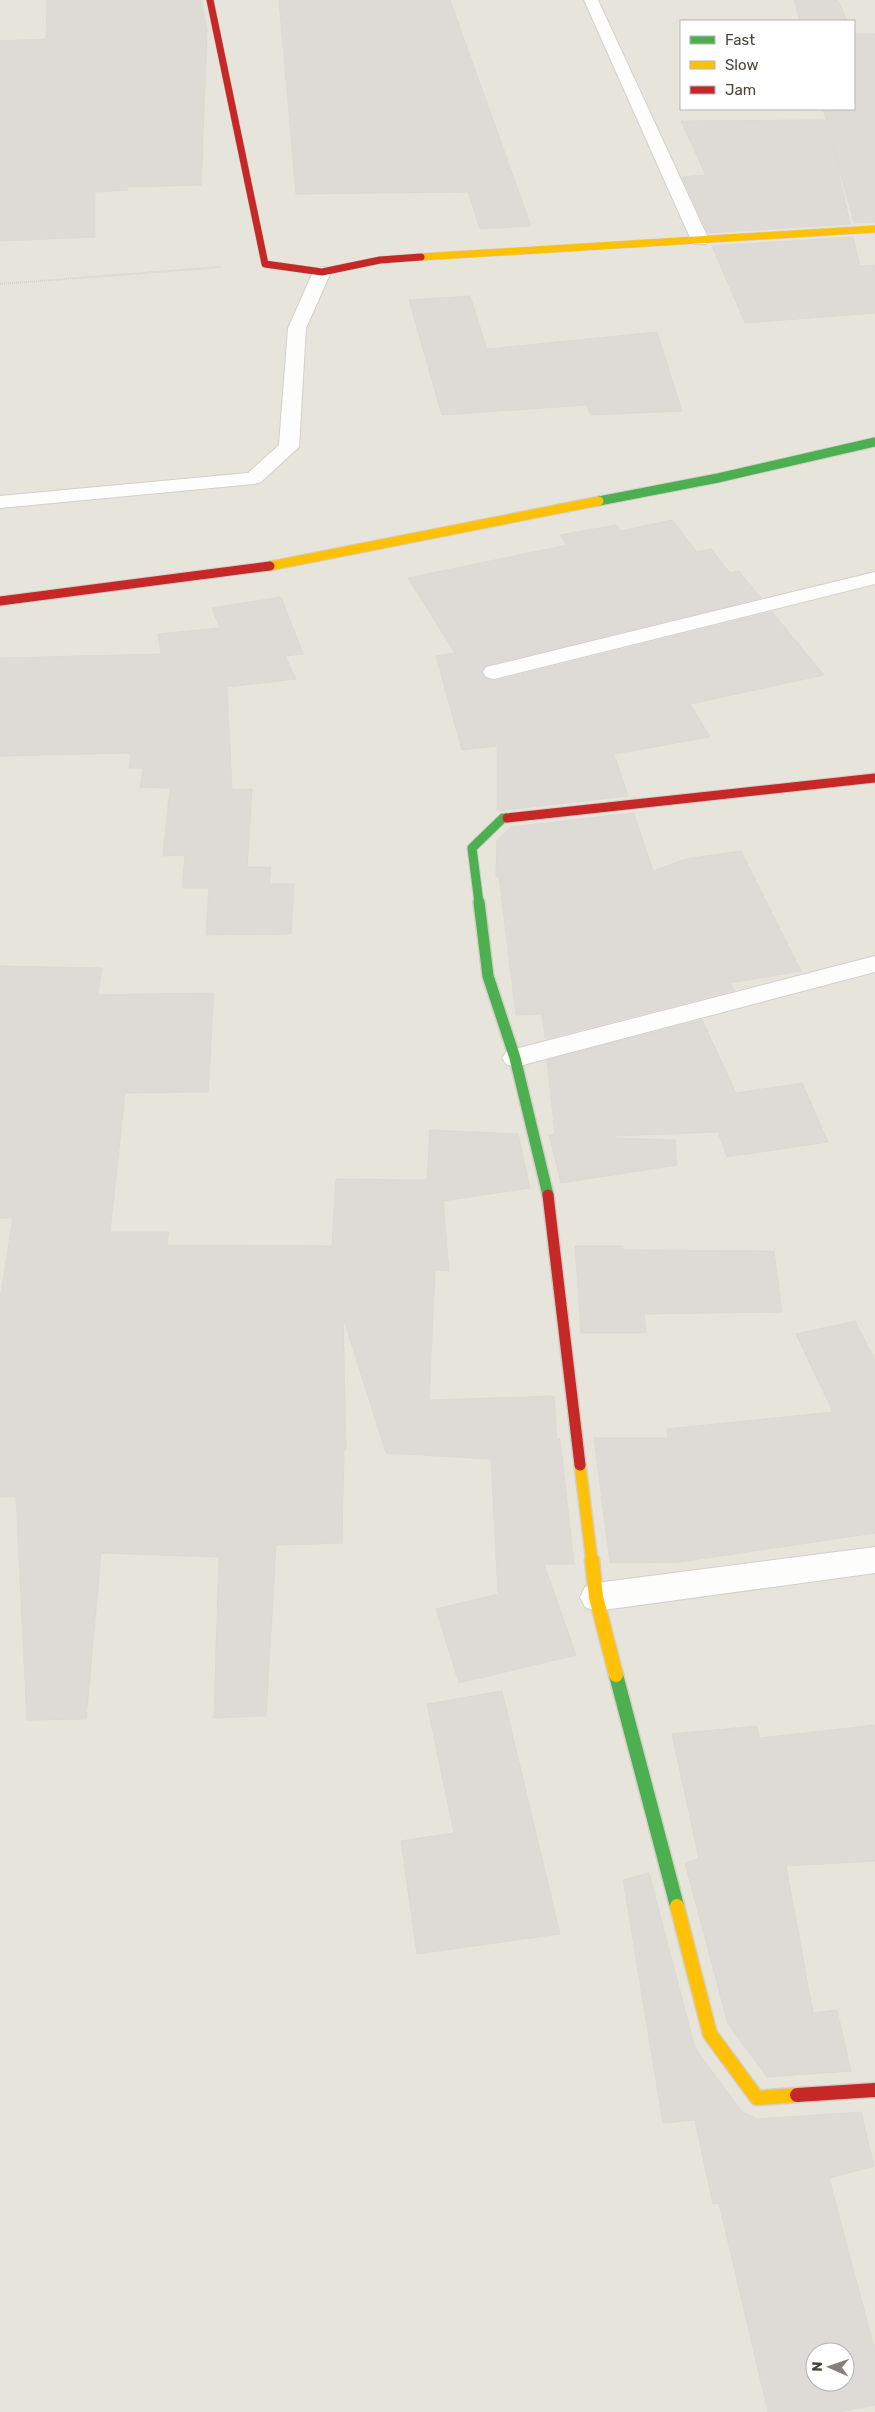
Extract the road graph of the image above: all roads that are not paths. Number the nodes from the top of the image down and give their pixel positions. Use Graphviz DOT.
graph roads {
  1 [pos="210,0"];
  2 [pos="591,0"];
  3 [pos="875,229"];
  4 [pos="700,240"];
  5 [pos="322,272"];
  6 [pos="875,442"];
  7 [pos="0,502"];
  8 [pos="875,578"];
  9 [pos="0,601"];
  10 [pos="494,672"];
  11 [pos="875,778"];
  12 [pos="875,964"];
  13 [pos="515,1058"];
  14 [pos="875,1560"];
  15 [pos="596,1596"];
  16 [pos="875,2090"];
  1 -- 5 [label="street"];
  2 -- 4 [label="street"];
  3 -- 4 [label="street"];
  4 -- 5 [label="street"];
  5 -- 7 [label="street"];
  6 -- 9 [label="street"];
  8 -- 10 [label="street"];
  11 -- 13 [label="street"];
  12 -- 13 [label="street"];
  13 -- 15 [label="street"];
  14 -- 15 [label="street"];
  15 -- 16 [label="street"];
}
